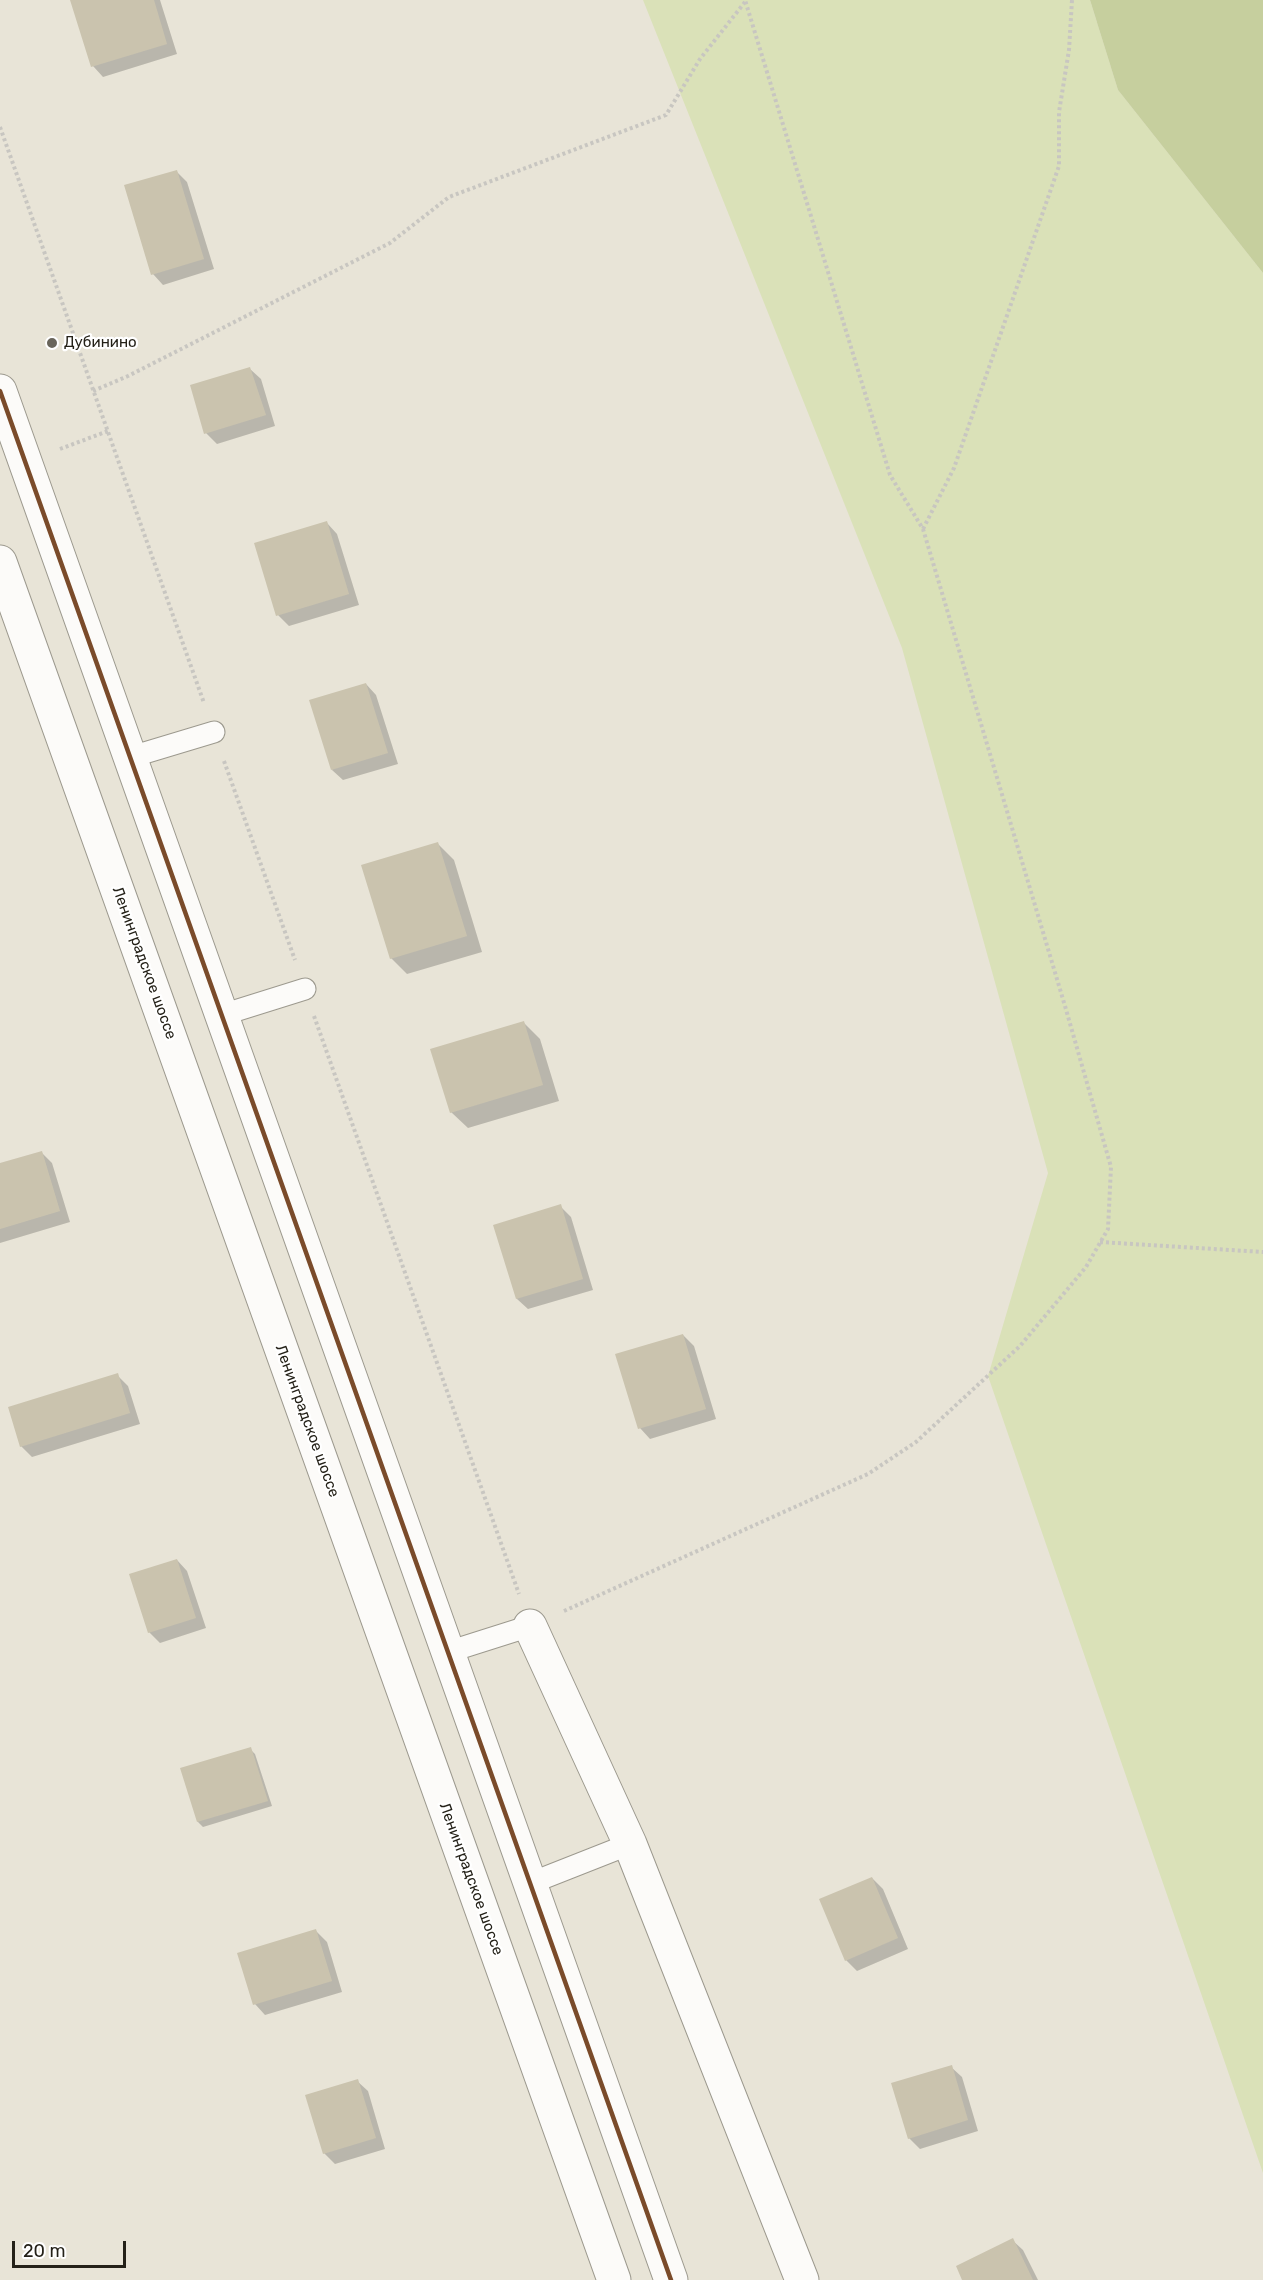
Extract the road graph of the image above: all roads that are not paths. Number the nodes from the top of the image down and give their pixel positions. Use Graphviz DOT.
graph roads {
  1 [pos="0,391"];
  2 [pos="0,562"];
  3 [pos="214,732"];
  4 [pos="131,757"];
  5 [pos="305,989"];
  6 [pos="222,1015"];
  7 [pos="530,1626"];
  8 [pos="448,1652"];
  9 [pos="630,1844"];
  10 [pos="531,1883"];
  11 [pos="614,2280"];
  12 [pos="671,2280"];
  13 [pos="802,2280"];
  1 -- 4 [label="main road"];
  2 -- 11 [label="main road, Ленинградское шоссе"];
  3 -- 4 [label="lane"];
  4 -- 6 [label="main road"];
  5 -- 6 [label="lane"];
  6 -- 8 [label="main road"];
  7 -- 8 [label="lane"];
  7 -- 9 [label="main road"];
  8 -- 10 [label="main road"];
  9 -- 10 [label="lane"];
  9 -- 13 [label="main road"];
  10 -- 12 [label="main road"];
}
